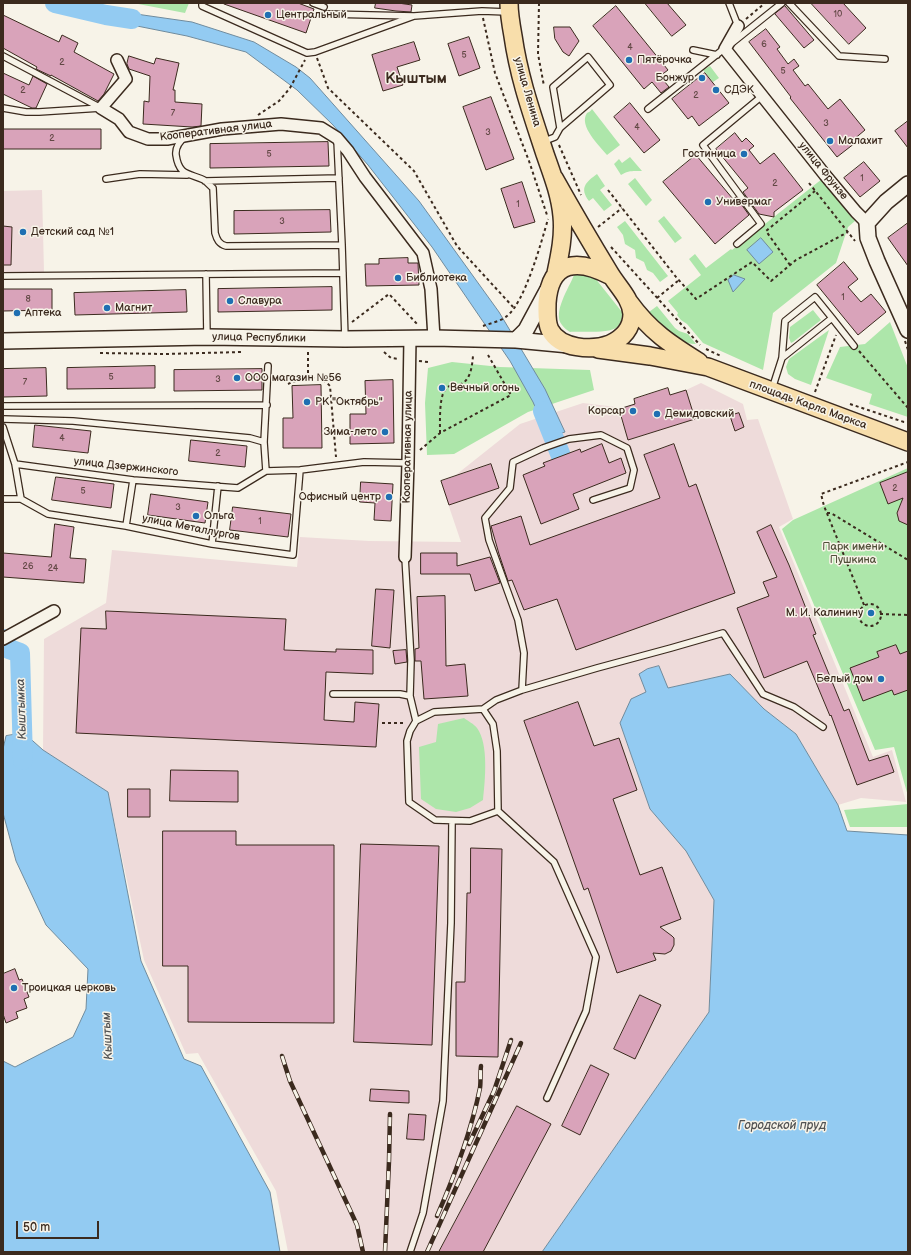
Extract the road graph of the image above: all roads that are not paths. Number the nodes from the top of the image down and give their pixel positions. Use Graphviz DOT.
graph roads {
  1 [pos="202,3"];
  2 [pos="313,3"];
  3 [pos="730,3"];
  4 [pos="782,3"];
  5 [pos="789,3"];
  6 [pos="324,7"];
  7 [pos="509,8"];
  8 [pos="327,14"];
  9 [pos="414,16"];
  10 [pos="738,26"];
  11 [pos="693,50"];
  12 [pos="721,52"];
  13 [pos="3,56"];
  14 [pos="117,60"];
  15 [pos="885,60"];
  16 [pos="762,96"];
  17 [pos="3,108"];
  18 [pos="101,108"];
  19 [pos="648,109"];
  20 [pos="560,128"];
  21 [pos="189,135"];
  22 [pos="337,138"];
  23 [pos="549,140"];
  24 [pos="187,175"];
  25 [pos="339,178"];
  26 [pos="554,178"];
  27 [pos="106,179"];
  28 [pos="205,181"];
  29 [pos="908,184"];
  30 [pos="867,223"];
  31 [pos="737,244"];
  32 [pos="342,245"];
  33 [pos="343,273"];
  34 [pos="206,274"];
  35 [pos="3,276"];
  36 [pos="611,276"];
  37 [pos="554,277"];
  38 [pos="629,301"];
  39 [pos="832,318"];
  40 [pos="908,330"];
  41 [pos="346,332"];
  42 [pos="414,332"];
  43 [pos="206,337"];
  44 [pos="434,338"];
  45 [pos="516,340"];
  46 [pos="3,341"];
  47 [pos="572,346"];
  48 [pos="854,346"];
  49 [pos="592,348"];
  50 [pos="782,358"];
  51 [pos="268,366"];
  52 [pos="708,368"];
  53 [pos="771,391"];
  54 [pos="267,405"];
  55 [pos="3,406"];
  56 [pos="3,419"];
  57 [pos="3,427"];
  58 [pos="264,442"];
  59 [pos="908,442"];
  60 [pos="408,462"];
  61 [pos="15,464"];
  62 [pos="300,470"];
  63 [pos="266,471"];
  64 [pos="133,480"];
  65 [pos="218,486"];
  66 [pos="3,498"];
  67 [pos="20,499"];
  68 [pos="593,500"];
  69 [pos="126,526"];
  70 [pos="212,544"];
  71 [pos="405,557"];
  72 [pos="54,611"];
  73 [pos="7,637"];
  74 [pos="522,690"];
  75 [pos="333,694"];
  76 [pos="410,696"];
  77 [pos="483,710"];
  78 [pos="416,722"];
  79 [pos="823,727"];
  80 [pos="498,811"];
  81 [pos="452,821"];
  82 [pos="547,1098"];
  83 [pos="410,1252"];
  1 -- 9 [label="lane"];
  2 -- 6 [label="lane"];
  3 -- 10 [label="lane"];
  4 -- 12 [label="lane"];
  5 -- 15 [label="lane"];
  7 -- 9 [label="lane"];
  7 -- 23 [label="main road, улица Ленина"];
  8 -- 9 [label="lane"];
  10 -- 12 [label="street"];
  11 -- 12 [label="lane"];
  12 -- 16 [label="street, улица Фрунзе"];
  12 -- 19 [label="lane"];
  13 -- 18 [label="lane"];
  14 -- 18 [label="street"];
  16 -- 30 [label="street, улица Фрунзе"];
  16 -- 31 [label="lane"];
  17 -- 18 [label="lane"];
  18 -- 21 [label="street, Кооперативная улица"];
  20 -- 20 [label="lane"];
  20 -- 23 [label="lane"];
  21 -- 22 [label="street, Кооперативная улица"];
  21 -- 24 [label="lane"];
  22 -- 25 [label="lane"];
  22 -- 44 [label="street, Кооперативная улица"];
  23 -- 26 [label="main road, улица Ленина"];
  24 -- 27 [label="lane"];
  24 -- 28 [label="lane"];
  25 -- 28 [label="lane"];
  25 -- 32 [label="lane"];
  26 -- 36 [label="main road"];
  26 -- 37 [label="main road"];
  28 -- 32 [label="lane"];
  29 -- 30 [label="main road"];
  30 -- 40 [label="main road"];
  32 -- 33 [label="lane"];
  33 -- 34 [label="lane"];
  33 -- 41 [label="lane"];
  34 -- 35 [label="lane"];
  34 -- 43 [label="lane"];
  36 -- 37 [label="main road"];
  36 -- 38 [label="main road"];
  37 -- 45 [label="main road"];
  37 -- 47 [label="main road"];
  38 -- 49 [label="main road"];
  38 -- 52 [label="main road"];
  39 -- 48 [label="lane"];
  39 -- 50 [label="lane"];
  39 -- 50 [label="lane"];
  41 -- 42 [label="main road, улица Республики"];
  41 -- 43 [label="main road, улица Республики"];
  42 -- 44 [label="main road, улица Республики"];
  42 -- 60 [label="street, Кооперативная улица"];
  43 -- 46 [label="main road, улица Республики"];
  44 -- 45 [label="main road, улица Республики"];
  45 -- 47 [label="main road, улица Республики"];
  47 -- 49 [label="main road"];
  49 -- 52 [label="main road"];
  50 -- 53 [label="lane"];
  51 -- 54 [label="lane"];
  52 -- 53 [label="main road, площадь Карла Маркса"];
  53 -- 59 [label="main road, площадь Карла Маркса"];
  54 -- 55 [label="lane"];
  54 -- 58 [label="lane"];
  56 -- 58 [label="lane"];
  57 -- 61 [label="lane"];
  58 -- 63 [label="lane"];
  60 -- 62 [label="lane"];
  60 -- 71 [label="street, Кооперативная улица"];
  61 -- 64 [label="lane, улица Дзержинского"];
  61 -- 67 [label="lane"];
  62 -- 63 [label="lane"];
  62 -- 70 [label="lane, улица Металлургов"];
  63 -- 65 [label="lane, улица Дзержинского"];
  64 -- 65 [label="lane, улица Дзержинского"];
  64 -- 69 [label="lane"];
  65 -- 70 [label="lane"];
  66 -- 67 [label="lane, улица Металлургов"];
  67 -- 69 [label="lane, улица Металлургов"];
  68 -- 74 [label="lane"];
  69 -- 70 [label="lane, улица Металлургов"];
  71 -- 76 [label="lane"];
  72 -- 73 [label="street"];
  74 -- 77 [label="lane"];
  74 -- 79 [label="lane"];
  75 -- 76 [label="lane"];
  76 -- 78 [label="lane"];
  77 -- 78 [label="lane"];
  77 -- 80 [label="lane"];
  78 -- 81 [label="lane"];
  80 -- 81 [label="lane"];
  80 -- 82 [label="lane"];
  81 -- 83 [label="lane"];
}
